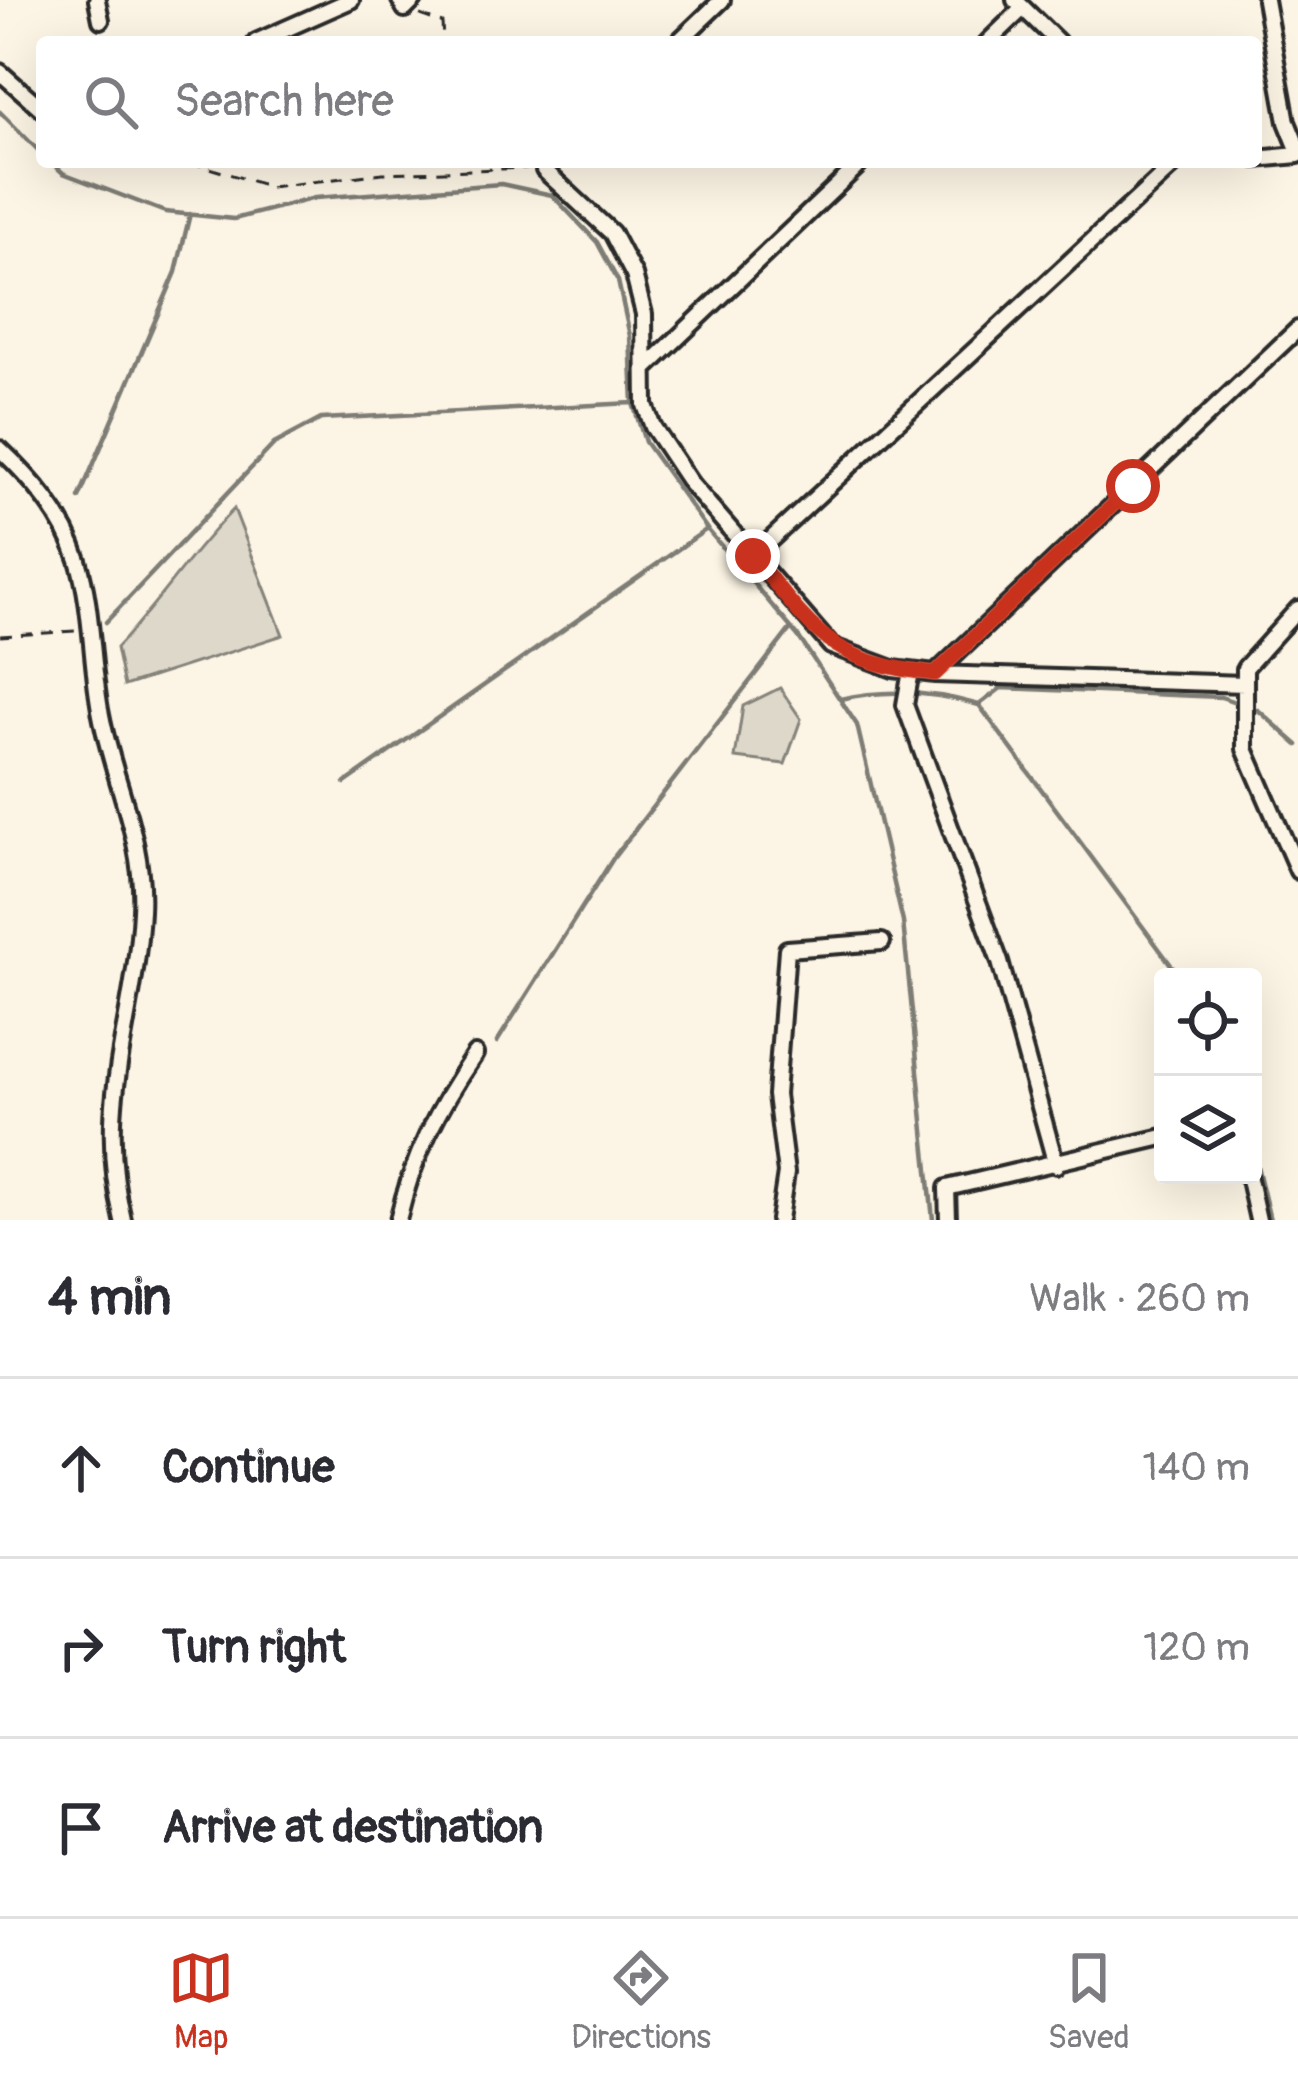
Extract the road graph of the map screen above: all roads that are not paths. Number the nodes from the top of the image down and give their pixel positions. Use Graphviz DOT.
graph roads {
  1 [pos="97,0"];
  2 [pos="351,0"];
  3 [pos="722,0"];
  4 [pos="1265,0"];
  5 [pos="1019,4"];
  6 [pos="101,20"];
  7 [pos="270,36"];
  8 [pos="684,36"];
  9 [pos="993,36"];
  10 [pos="1052,36"];
  11 [pos="0,74"];
  12 [pos="36,104"];
  13 [pos="1298,152"];
  14 [pos="1262,158"];
  15 [pos="550,168"];
  16 [pos="856,168"];
  17 [pos="1172,168"];
  18 [pos="1298,329"];
  19 [pos="645,369"];
  20 [pos="0,449"];
  21 [pos="753,556"];
  22 [pos="1298,609"];
  23 [pos="911,671"];
  24 [pos="935,674"];
  25 [pos="1245,684"];
  26 [pos="1298,871"];
  27 [pos="882,942"];
  28 [pos="475,1054"];
  29 [pos="1154,1139"];
  30 [pos="1056,1165"];
  31 [pos="1250,1184"];
  32 [pos="123,1220"];
  33 [pos="398,1220"];
  34 [pos="779,1220"];
  35 [pos="948,1220"];
  36 [pos="1258,1220"];
  1 -- 6 [label="street"];
  2 -- 7 [label="street"];
  3 -- 8 [label="street"];
  4 -- 13 [label="street"];
  5 -- 9 [label="street"];
  5 -- 10 [label="street"];
  11 -- 12 [label="street"];
  13 -- 14 [label="street"];
  15 -- 19 [label="street"];
  16 -- 19 [label="street"];
  17 -- 21 [label="street"];
  18 -- 24 [label="street"];
  19 -- 21 [label="street"];
  20 -- 32 [label="street"];
  21 -- 23 [label="street"];
  22 -- 25 [label="street"];
  23 -- 24 [label="street"];
  23 -- 30 [label="street"];
  24 -- 25 [label="street"];
  25 -- 26 [label="street"];
  27 -- 34 [label="street"];
  28 -- 33 [label="street"];
  29 -- 30 [label="street"];
  30 -- 35 [label="street"];
  31 -- 36 [label="street"];
}
